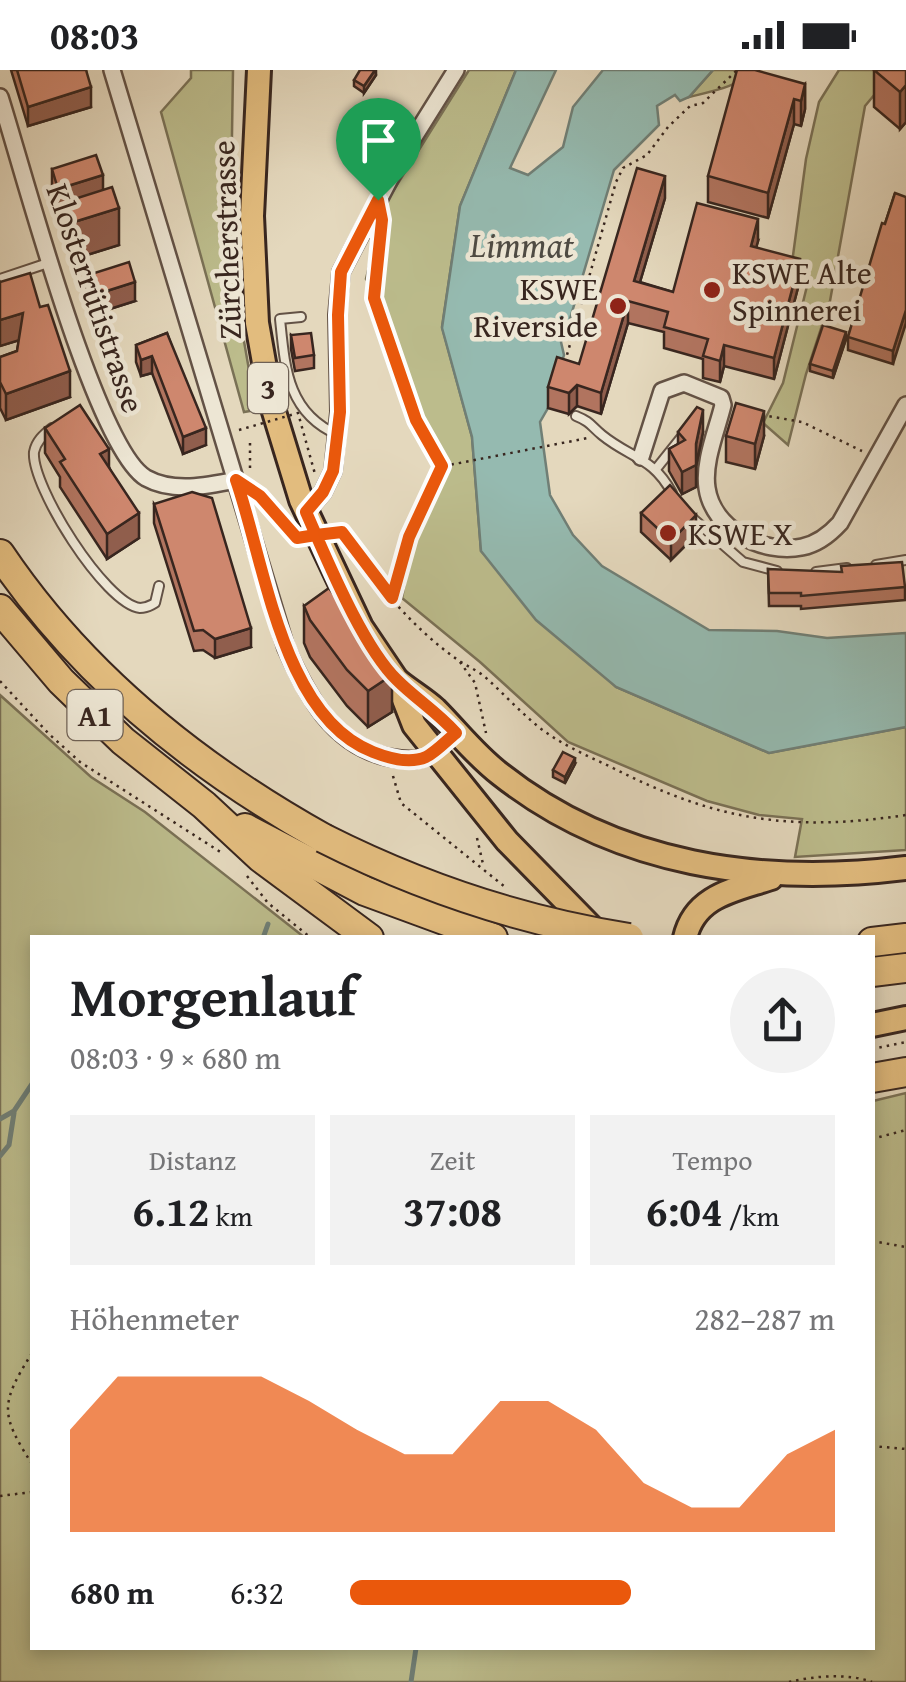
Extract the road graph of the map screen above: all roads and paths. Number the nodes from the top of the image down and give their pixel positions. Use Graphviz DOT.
graph roads {
  1 [pos="112,70"];
  2 [pos="259,70"];
  3 [pos="456,70"];
  4 [pos="736,70"];
  5 [pos="0,96"];
  6 [pos="378,200"];
  7 [pos="52,262"];
  8 [pos="0,279"];
  9 [pos="301,317"];
  10 [pos="560,377"];
  11 [pos="718,402"];
  12 [pos="906,406"];
  13 [pos="576,416"];
  14 [pos="63,422"];
  15 [pos="689,427"];
  16 [pos="240,430"];
  17 [pos="338,435"];
  18 [pos="574,441"];
  19 [pos="250,442"];
  20 [pos="641,457"];
  21 [pos="877,458"];
  22 [pos="442,466"];
  23 [pos="656,469"];
  24 [pos="315,474"];
  25 [pos="242,485"];
  26 [pos="306,512"];
  27 [pos="316,535"];
  28 [pos="0,554"];
  29 [pos="906,560"];
  30 [pos="868,566"];
  31 [pos="850,568"];
  32 [pos="159,586"];
  33 [pos="392,598"];
  34 [pos="0,610"];
  35 [pos="459,661"];
  36 [pos="396,679"];
  37 [pos="0,681"];
  38 [pos="456,733"];
  39 [pos="487,737"];
  40 [pos="433,751"];
  41 [pos="383,756"];
  42 [pos="204,805"];
  43 [pos="906,814"];
  44 [pos="222,853"];
  45 [pos="483,866"];
  46 [pos="906,868"];
  47 [pos="778,875"];
  48 [pos="248,877"];
  49 [pos="307,935"];
  50 [pos="365,935"];
  51 [pos="484,935"];
  52 [pos="599,935"];
  53 [pos="613,935"];
  54 [pos="687,935"];
  55 [pos="906,938"];
  56 [pos="875,942"];
  57 [pos="906,968"];
  58 [pos="875,972"];
  59 [pos="906,1018"];
  60 [pos="875,1024"];
  61 [pos="906,1042"];
  62 [pos="875,1048"];
  63 [pos="906,1072"];
  64 [pos="875,1077"];
  65 [pos="906,1130"];
  66 [pos="875,1138"];
  67 [pos="875,1242"];
  68 [pos="906,1246"];
  69 [pos="30,1356"];
  70 [pos="875,1446"];
  71 [pos="906,1449"];
  72 [pos="30,1461"];
  73 [pos="30,1492"];
  74 [pos="0,1496"];
  75 [pos="789,1682"];
  76 [pos="872,1682"];
  1 -- 25 [label="street"];
  2 -- 26 [label="main road, Zürcherstrasse / 3"];
  3 -- 6 [label="street"];
  4 -- 10 [label="path"];
  5 -- 7 [label="street, Klosterrütistrasse"];
  6 -- 17 [label="street"];
  6 -- 22 [label="path"];
  7 -- 8 [label="lane"];
  7 -- 25 [label="street, Klosterrütistrasse"];
  9 -- 17 [label="lane"];
  11 -- 20 [label="street"];
  11 -- 21 [label="path"];
  11 -- 21 [label="street"];
  12 -- 21 [label="street"];
  13 -- 20 [label="lane"];
  14 -- 32 [label="lane"];
  15 -- 23 [label="lane"];
  16 -- 24 [label="path, bridge"];
  17 -- 26 [label="street"];
  18 -- 22 [label="path"];
  19 -- 25 [label="path"];
  20 -- 23 [label="lane"];
  22 -- 33 [label="path"];
  23 -- 31 [label="lane"];
  25 -- 27 [label="path"];
  25 -- 41 [label="street"];
  26 -- 27 [label="main road, Zürcherstrasse / 3"];
  27 -- 33 [label="path"];
  27 -- 36 [label="main road, Zürcherstrasse / 3"];
  28 -- 53 [label="highway, A1, bridge"];
  29 -- 30 [label="lane"];
  33 -- 35 [label="path"];
  34 -- 42 [label="highway, A1"];
  35 -- 39 [label="path"];
  35 -- 43 [label="path"];
  36 -- 38 [label="main road, 3"];
  36 -- 40 [label="main road, 3"];
  37 -- 44 [label="path"];
  38 -- 40 [label="street"];
  38 -- 47 [label="main road, 3"];
  40 -- 41 [label="street"];
  40 -- 52 [label="main road, 3"];
  41 -- 45 [label="path"];
  42 -- 50 [label="highway"];
  42 -- 51 [label="highway, A1"];
  46 -- 47 [label="main road, 3"];
  47 -- 54 [label="main road"];
  48 -- 49 [label="path"];
  55 -- 56 [label="highway"];
  57 -- 58 [label="highway"];
  59 -- 60 [label="main road"];
  61 -- 62 [label="path"];
  63 -- 64 [label="highway"];
  65 -- 66 [label="path"];
  67 -- 68 [label="path"];
  69 -- 72 [label="path"];
  70 -- 71 [label="path"];
  73 -- 74 [label="path"];
  75 -- 76 [label="path"];
}
